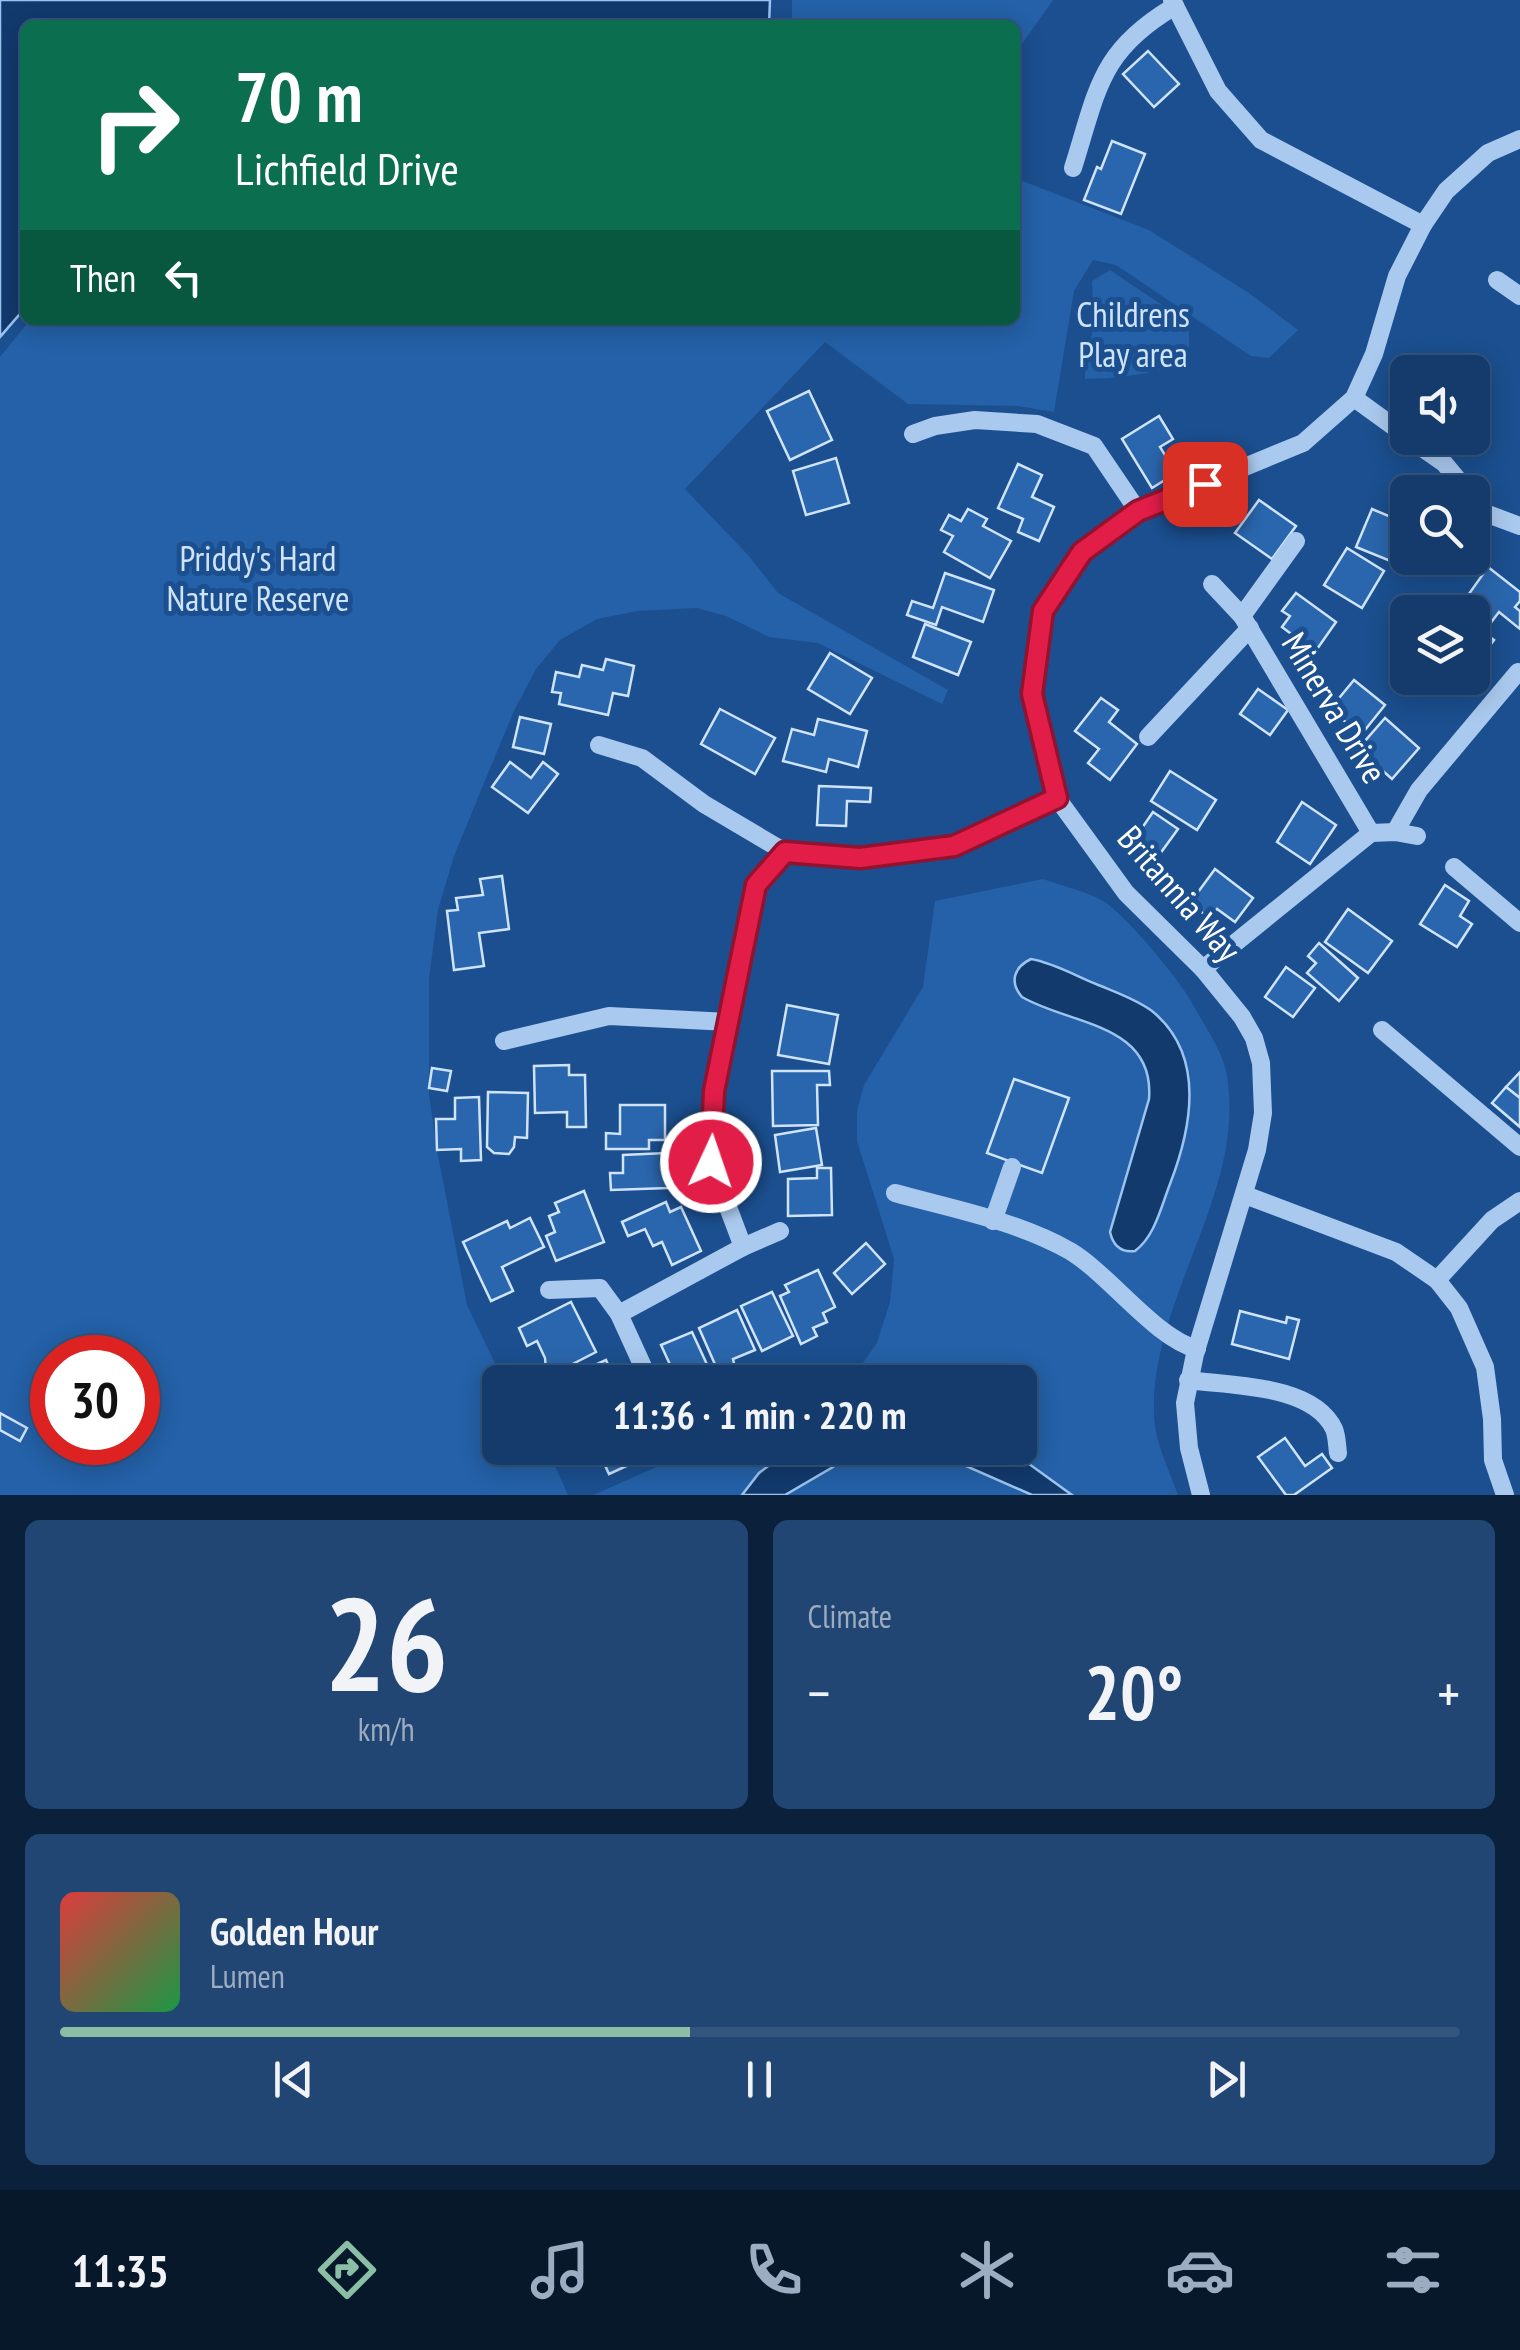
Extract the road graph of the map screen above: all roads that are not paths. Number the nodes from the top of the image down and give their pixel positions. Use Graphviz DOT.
graph roads {
  1 [pos="1173,3"];
  2 [pos="1520,139"];
  3 [pos="1073,168"];
  4 [pos="1423,225"];
  5 [pos="1497,280"];
  6 [pos="1520,296"];
  7 [pos="1354,398"];
  8 [pos="1390,424"];
  9 [pos="913,434"];
  10 [pos="1433,455"];
  11 [pos="1454,475"];
  12 [pos="1138,511"];
  13 [pos="1490,515"];
  14 [pos="1520,526"];
  15 [pos="1296,541"];
  16 [pos="1212,584"];
  17 [pos="1246,622"];
  18 [pos="1518,672"];
  19 [pos="1148,738"];
  20 [pos="600,745"];
  21 [pos="1057,798"];
  22 [pos="1396,832"];
  23 [pos="1371,833"];
  24 [pos="1417,836"];
  25 [pos="785,852"];
  26 [pos="1454,867"];
  27 [pos="1520,922"];
  28 [pos="1203,969"];
  29 [pos="729,1022"];
  30 [pos="1382,1030"];
  31 [pos="504,1041"];
  32 [pos="1520,1147"];
  33 [pos="1012,1167"];
  34 [pos="895,1192"];
  35 [pos="1245,1195"];
  36 [pos="1520,1202"];
  37 [pos="993,1221"];
  38 [pos="780,1231"];
  39 [pos="743,1247"];
  40 [pos="1436,1280"];
  41 [pos="549,1290"];
  42 [pos="619,1314"];
  43 [pos="1197,1348"];
  44 [pos="642,1365"];
  45 [pos="1188,1380"];
  46 [pos="1338,1453"];
  47 [pos="1202,1495"];
  48 [pos="1505,1495"];
  1 -- 3 [label="street"];
  1 -- 4 [label="street"];
  2 -- 4 [label="street, Britannia Way"];
  4 -- 7 [label="street, Britannia Way"];
  5 -- 6 [label="street"];
  7 -- 8 [label="street"];
  7 -- 12 [label="street, Britannia Way"];
  9 -- 12 [label="street"];
  10 -- 11 [label="street"];
  12 -- 21 [label="street, Britannia Way"];
  13 -- 14 [label="street"];
  15 -- 17 [label="street, Minerva Drive"];
  16 -- 17 [label="street, Minerva Drive"];
  17 -- 19 [label="street"];
  17 -- 23 [label="street, Minerva Drive"];
  18 -- 22 [label="street"];
  20 -- 25 [label="street"];
  21 -- 25 [label="street"];
  21 -- 28 [label="street, Britannia Way"];
  22 -- 23 [label="street, Minerva Drive"];
  22 -- 24 [label="street, Minerva Drive"];
  23 -- 28 [label="street, Minerva Drive"];
  25 -- 29 [label="street"];
  26 -- 27 [label="street"];
  28 -- 35 [label="street, Britannia Way"];
  29 -- 31 [label="street"];
  29 -- 39 [label="street"];
  30 -- 32 [label="street"];
  33 -- 37 [label="street"];
  34 -- 37 [label="street"];
  35 -- 40 [label="street"];
  35 -- 43 [label="street, Britannia Way"];
  36 -- 40 [label="street"];
  37 -- 43 [label="street"];
  38 -- 39 [label="street"];
  39 -- 42 [label="street"];
  40 -- 48 [label="street"];
  41 -- 42 [label="street"];
  42 -- 44 [label="street"];
  43 -- 45 [label="street, Britannia Way"];
  45 -- 46 [label="street"];
  45 -- 47 [label="street, Britannia Way"];
}
